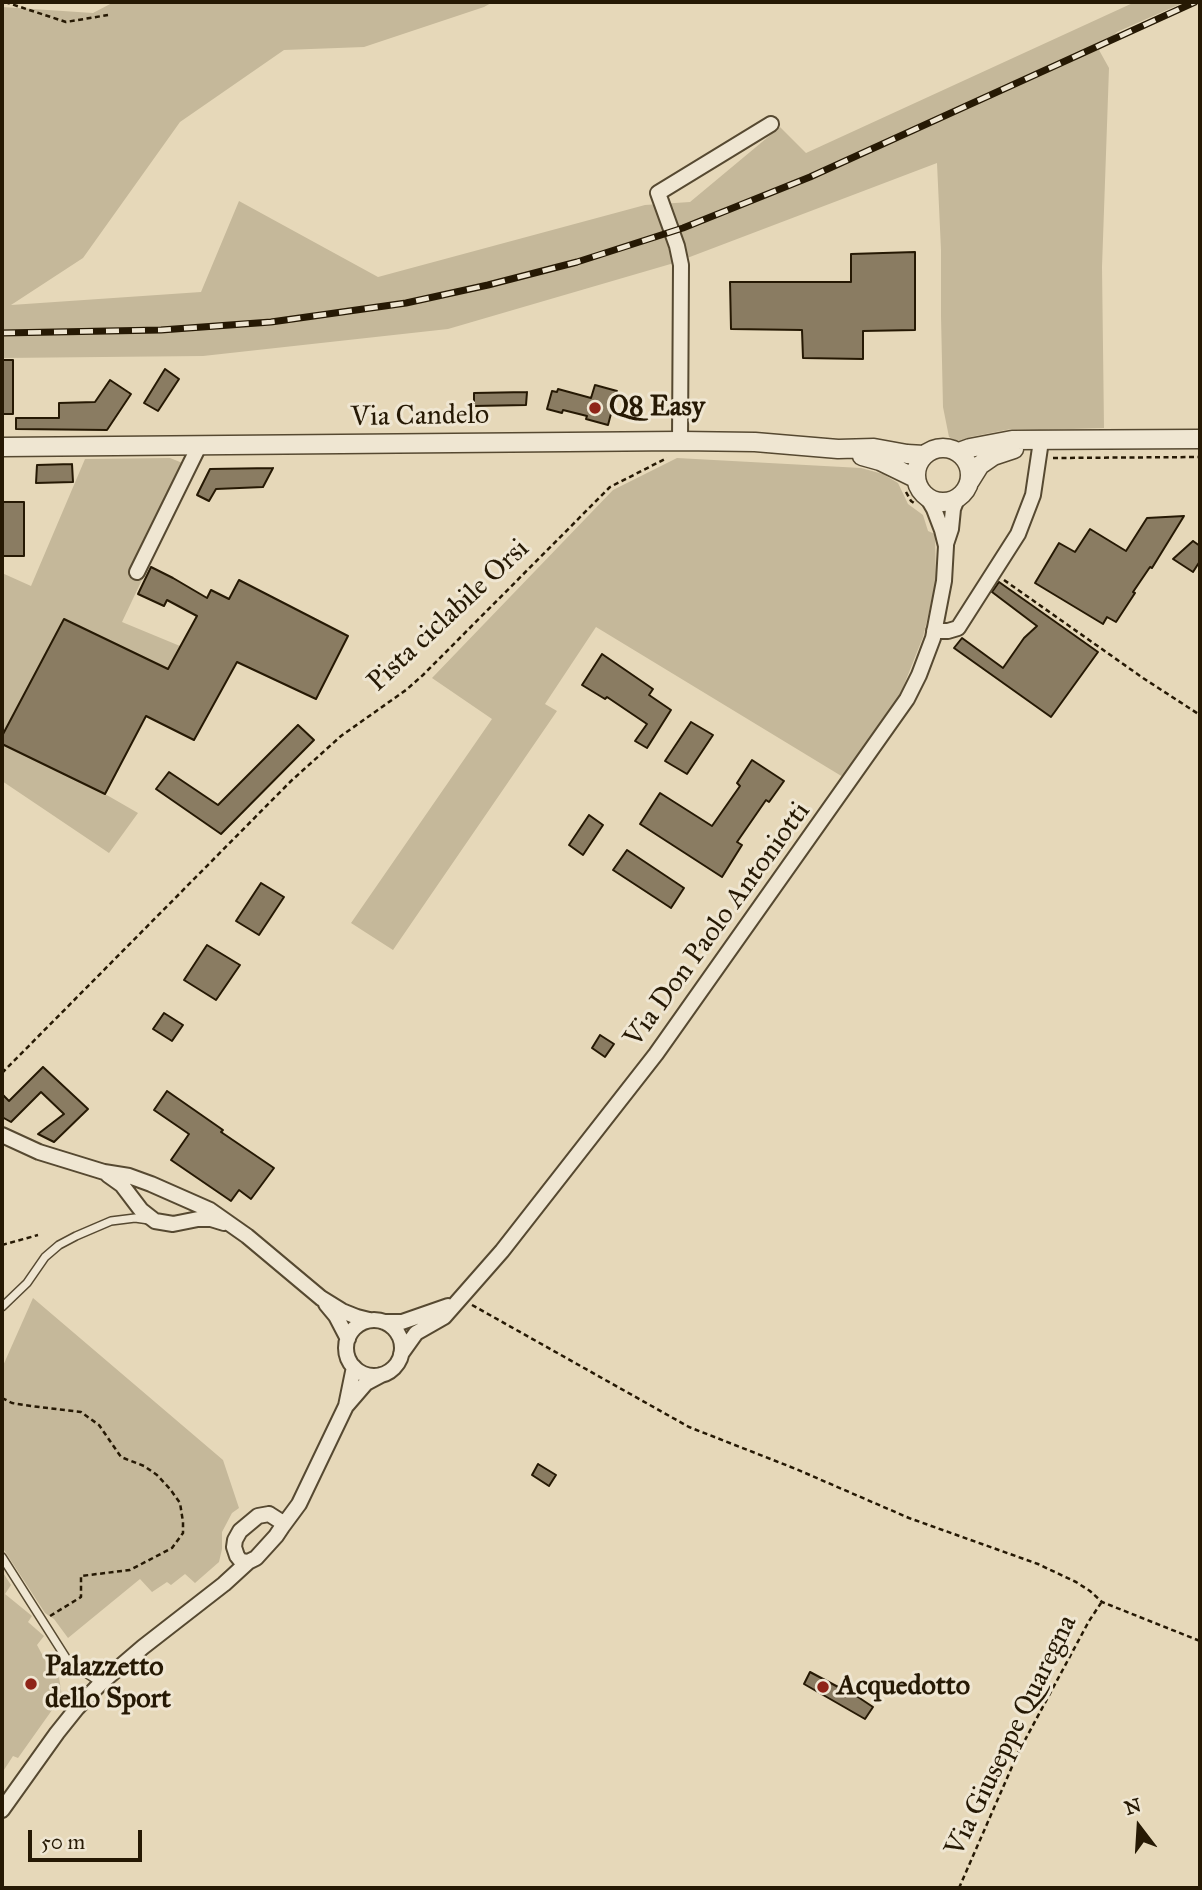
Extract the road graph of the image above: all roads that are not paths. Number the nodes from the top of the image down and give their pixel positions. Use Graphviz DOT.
graph roads {
  1 [pos="771,124"];
  2 [pos="1200,439"];
  3 [pos="199,446"];
  4 [pos="2,447"];
  5 [pos="677,448"];
  6 [pos="838,449"];
  7 [pos="1039,449"];
  8 [pos="959,452"];
  9 [pos="924,455"];
  10 [pos="970,481"];
  11 [pos="910,484"];
  12 [pos="957,499"];
  13 [pos="924,501"];
  14 [pos="946,546"];
  15 [pos="137,572"];
  16 [pos="958,628"];
  17 [pos="934,631"];
  18 [pos="950,641"];
  19 [pos="2,1135"];
  20 [pos="104,1172"];
  21 [pos="155,1221"];
  22 [pos="231,1225"];
  23 [pos="321,1298"];
  24 [pos="461,1298"];
  25 [pos="2,1307"];
  26 [pos="377,1321"];
  27 [pos="348,1339"];
  28 [pos="401,1354"];
  29 [pos="354,1367"];
  30 [pos="382,1374"];
  31 [pos="346,1406"];
  32 [pos="305,1489"];
  33 [pos="269,1514"];
  34 [pos="282,1527"];
  35 [pos="234,1547"];
  36 [pos="2,1557"];
  37 [pos="248,1562"];
  38 [pos="202,1600"];
  39 [pos="101,1683"];
  40 [pos="2,1810"];
  1 -- 5 [label="street"];
  2 -- 7 [label="street"];
  3 -- 4 [label="street, Via Candelo"];
  3 -- 5 [label="street, Via Candelo"];
  3 -- 15 [label="street"];
  5 -- 6 [label="street, Via Candelo"];
  6 -- 9 [label="street, Via Candelo"];
  6 -- 11 [label="street, Via Candelo"];
  7 -- 8 [label="street"];
  7 -- 10 [label="street"];
  7 -- 16 [label="street"];
  8 -- 9 [label="street"];
  8 -- 10 [label="street"];
  9 -- 11 [label="street"];
  10 -- 12 [label="street"];
  11 -- 13 [label="street"];
  12 -- 13 [label="street"];
  12 -- 14 [label="street, Via Don Paolo Antoniotti"];
  13 -- 14 [label="street, Via Don Paolo Antoniotti"];
  14 -- 17 [label="street, Via Don Paolo Antoniotti"];
  16 -- 17 [label="street"];
  16 -- 18 [label="street"];
  17 -- 24 [label="street, Via Don Paolo Antoniotti"];
  19 -- 20 [label="street"];
  20 -- 21 [label="street"];
  20 -- 22 [label="street"];
  21 -- 22 [label="street"];
  21 -- 25 [label="lane"];
  22 -- 23 [label="street"];
  23 -- 26 [label="street"];
  23 -- 27 [label="street"];
  24 -- 26 [label="street, Via Don Paolo Antoniotti"];
  24 -- 28 [label="street, Via Don Paolo Antoniotti"];
  26 -- 27 [label="street"];
  26 -- 28 [label="street"];
  27 -- 29 [label="street"];
  28 -- 30 [label="street"];
  29 -- 30 [label="street"];
  29 -- 31 [label="street"];
  30 -- 31 [label="street"];
  31 -- 32 [label="street"];
  32 -- 33 [label="street"];
  32 -- 34 [label="street"];
  33 -- 34 [label="street"];
  33 -- 35 [label="street"];
  34 -- 37 [label="street"];
  35 -- 37 [label="street"];
  35 -- 38 [label="street"];
  36 -- 39 [label="lane"];
  37 -- 38 [label="street"];
  38 -- 39 [label="street"];
  39 -- 40 [label="street"];
}
